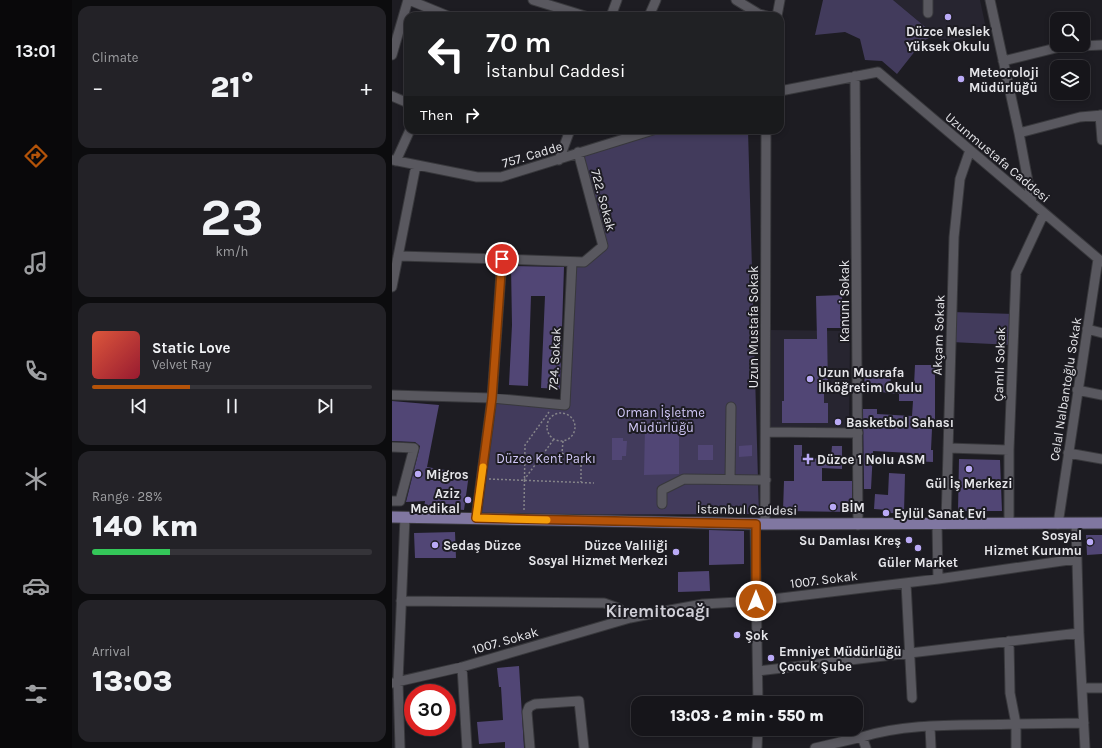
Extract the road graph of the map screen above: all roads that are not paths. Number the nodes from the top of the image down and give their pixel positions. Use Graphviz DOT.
graph roads {
  1 [pos="409,0"];
  2 [pos="533,0"];
  3 [pos="617,0"];
  4 [pos="656,0"];
  5 [pos="736,0"];
  6 [pos="780,0"];
  7 [pos="928,0"];
  8 [pos="990,0"];
  9 [pos="551,3"];
  10 [pos="405,12"];
  11 [pos="438,12"];
  12 [pos="575,12"];
  13 [pos="612,12"];
  14 [pos="651,12"];
  15 [pos="748,12"];
  16 [pos="778,12"];
  17 [pos="928,13"];
  18 [pos="404,16"];
  19 [pos="1102,45"];
  20 [pos="392,55"];
  21 [pos="1003,61"];
  22 [pos="855,76"];
  23 [pos="784,90"];
  24 [pos="392,96"];
  25 [pos="404,101"];
  26 [pos="1101,115"];
  27 [pos="1019,133"];
  28 [pos="408,134"];
  29 [pos="569,134"];
  30 [pos="639,134"];
  31 [pos="766,134"];
  32 [pos="1102,140"];
  33 [pos="970,150"];
  34 [pos="578,152"];
  35 [pos="559,160"];
  36 [pos="394,161"];
  37 [pos="416,165"];
  38 [pos="1032,203"];
  39 [pos="1044,213"];
  40 [pos="397,235"];
  41 [pos="398,256"];
  42 [pos="502,259"];
  43 [pos="1100,260"];
  44 [pos="572,262"];
  45 [pos="392,287"];
  46 [pos="1087,330"];
  47 [pos="1102,333"];
  48 [pos="1078,390"];
  49 [pos="392,395"];
  50 [pos="1102,395"];
  51 [pos="492,398"];
  52 [pos="731,407"];
  53 [pos="766,432"];
  54 [pos="858,433"];
  55 [pos="392,447"];
  56 [pos="948,448"];
  57 [pos="1009,450"];
  58 [pos="1068,453"];
  59 [pos="1102,459"];
  60 [pos="730,479"];
  61 [pos="766,480"];
  62 [pos="392,501"];
  63 [pos="662,504"];
  64 [pos="392,517"];
  65 [pos="405,517"];
  66 [pos="476,518"];
  67 [pos="941,523"];
  68 [pos="1008,523"];
  69 [pos="1102,523"];
  70 [pos="760,524"];
  71 [pos="858,524"];
  72 [pos="1058,524"];
  73 [pos="1076,524"];
  74 [pos="1076,559"];
  75 [pos="938,579"];
  76 [pos="906,582"];
  77 [pos="401,601"];
  78 [pos="756,601"];
  79 [pos="630,618"];
  80 [pos="1079,633"];
  81 [pos="1008,641"];
  82 [pos="910,653"];
  83 [pos="462,667"];
  84 [pos="758,671"];
  85 [pos="395,682"];
  86 [pos="1082,688"];
  87 [pos="1102,688"];
  88 [pos="758,696"];
  89 [pos="912,698"];
  90 [pos="1084,723"];
  91 [pos="1016,724"];
  92 [pos="930,727"];
  93 [pos="758,736"];
  94 [pos="862,737"];
  95 [pos="400,748"];
  96 [pos="467,748"];
  97 [pos="530,748"];
  98 [pos="584,748"];
  99 [pos="757,748"];
  100 [pos="815,748"];
  101 [pos="866,748"];
  102 [pos="931,748"];
  103 [pos="1016,748"];
  104 [pos="1085,748"];
  1 -- 10 [label="street"];
  1 -- 11 [label="street"];
  2 -- 9 [label="street"];
  3 -- 13 [label="street"];
  4 -- 14 [label="street"];
  5 -- 15 [label="street"];
  6 -- 16 [label="street"];
  7 -- 17 [label="street"];
  8 -- 21 [label="street"];
  9 -- 12 [label="street"];
  18 -- 20 [label="street"];
  19 -- 21 [label="street"];
  21 -- 27 [label="street"];
  22 -- 23 [label="street"];
  22 -- 33 [label="street, Uzunmustafa Caddesi"];
  22 -- 54 [label="street, Kanuni Sokak"];
  24 -- 25 [label="street"];
  26 -- 27 [label="street"];
  26 -- 32 [label="street"];
  27 -- 38 [label="street"];
  28 -- 36 [label="street"];
  29 -- 35 [label="street"];
  30 -- 34 [label="street, 757. Cadde"];
  31 -- 53 [label="street, Uzun Mustafa Sokak"];
  33 -- 38 [label="street, Uzunmustafa Caddesi"];
  33 -- 56 [label="street, Akçam Sokak"];
  34 -- 35 [label="street, 757. Cadde"];
  34 -- 44 [label="street, 722. Sokak"];
  35 -- 37 [label="street, 757. Cadde"];
  36 -- 37 [label="street, 757. Cadde"];
  37 -- 40 [label="street"];
  38 -- 39 [label="street, Uzunmustafa Caddesi"];
  39 -- 43 [label="street, Uzunmustafa Caddesi"];
  39 -- 57 [label="street, Çamlı Sokak"];
  40 -- 41 [label="street"];
  41 -- 42 [label="street, 722. Sokak"];
  41 -- 45 [label="street"];
  42 -- 44 [label="street, 722. Sokak"];
  42 -- 51 [label="street"];
  43 -- 46 [label="street, Celal Nalbantoğlu Sokak"];
  44 -- 51 [label="street, 724. Sokak"];
  46 -- 47 [label="street"];
  46 -- 48 [label="street, Celal Nalbantoğlu Sokak"];
  48 -- 50 [label="street"];
  48 -- 58 [label="street, Celal Nalbantoğlu Sokak"];
  49 -- 51 [label="street, 724. Sokak"];
  51 -- 66 [label="street"];
  52 -- 60 [label="street"];
  53 -- 54 [label="street"];
  53 -- 61 [label="street, Uzun Mustafa Sokak"];
  54 -- 71 [label="street, Kanuni Sokak"];
  55 -- 62 [label="street"];
  56 -- 57 [label="street"];
  56 -- 67 [label="street, Akçam Sokak"];
  57 -- 68 [label="street, Çamlı Sokak"];
  58 -- 59 [label="street"];
  58 -- 72 [label="street, Celal Nalbantoğlu Sokak"];
  60 -- 61 [label="street"];
  60 -- 63 [label="street"];
  61 -- 70 [label="street, Uzun Mustafa Sokak"];
  64 -- 65 [label="main road, İstanbul Caddesi"];
  65 -- 66 [label="main road, İstanbul Caddesi"];
  65 -- 77 [label="street"];
  66 -- 70 [label="main road, İstanbul Caddesi"];
  67 -- 68 [label="main road, İstanbul Caddesi"];
  67 -- 71 [label="main road, İstanbul Caddesi"];
  67 -- 75 [label="street, Akçam Sokak"];
  68 -- 72 [label="main road, İstanbul Caddesi"];
  69 -- 73 [label="main road, İstanbul Caddesi"];
  70 -- 71 [label="main road, İstanbul Caddesi"];
  70 -- 78 [label="street, Uzun Mustafa Sokak"];
  72 -- 73 [label="main road, İstanbul Caddesi"];
  73 -- 74 [label="street"];
  74 -- 75 [label="street, 1007. Sokak"];
  74 -- 80 [label="street"];
  75 -- 76 [label="street, 1007. Sokak"];
  76 -- 78 [label="street, 1007. Sokak"];
  76 -- 82 [label="street"];
  77 -- 79 [label="street"];
  77 -- 85 [label="street"];
  78 -- 79 [label="street, 1007. Sokak"];
  78 -- 84 [label="street, Uzun Mustafa Sokak"];
  79 -- 83 [label="street, 1007. Sokak"];
  80 -- 81 [label="street"];
  80 -- 86 [label="street"];
  81 -- 82 [label="street"];
  81 -- 91 [label="street"];
  82 -- 84 [label="street"];
  82 -- 89 [label="street"];
  83 -- 85 [label="street, 1007. Sokak"];
  83 -- 96 [label="street"];
  84 -- 88 [label="street, Uzun Mustafa Sokak"];
  85 -- 95 [label="street"];
  86 -- 87 [label="street"];
  86 -- 90 [label="street"];
  90 -- 91 [label="street"];
  90 -- 104 [label="street"];
  91 -- 92 [label="street"];
  91 -- 103 [label="street"];
  92 -- 94 [label="street"];
  92 -- 102 [label="street"];
  93 -- 99 [label="street"];
  94 -- 100 [label="street"];
  94 -- 101 [label="street"];
  97 -- 98 [label="street"];
}
